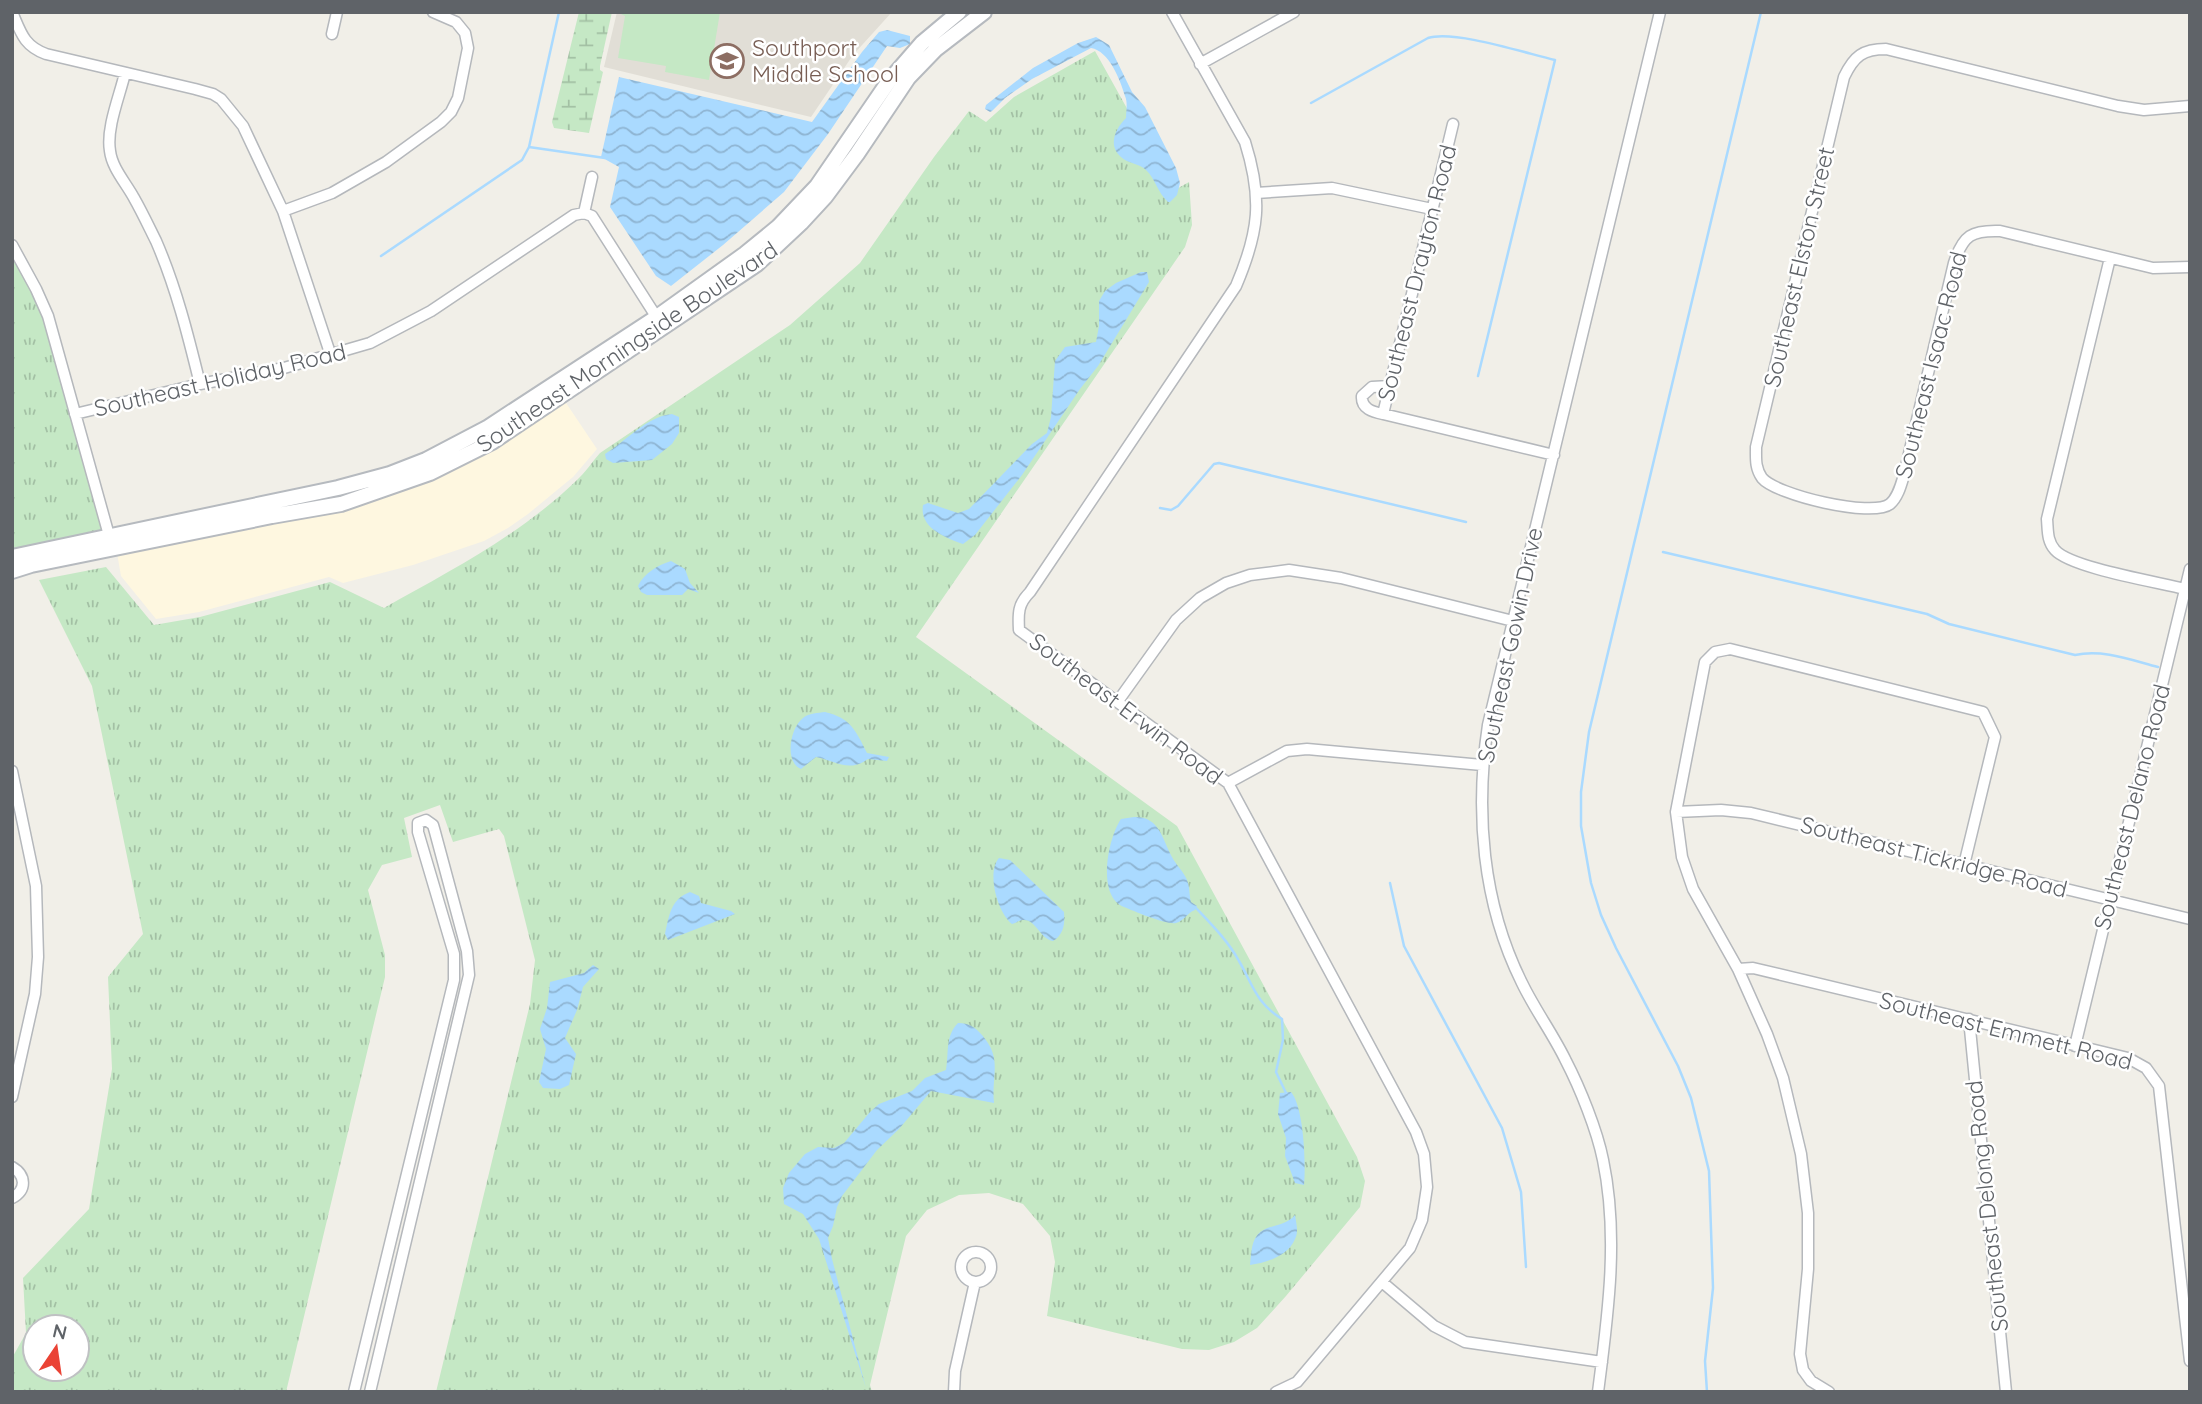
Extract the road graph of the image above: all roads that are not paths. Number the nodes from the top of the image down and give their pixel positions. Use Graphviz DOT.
graph roads {
  1 [pos="12,12"];
  2 [pos="337,12"];
  3 [pos="433,12"];
  4 [pos="960,12"];
  5 [pos="984,12"];
  6 [pos="1172,12"];
  7 [pos="1294,12"];
  8 [pos="1660,12"];
  9 [pos="332,34"];
  10 [pos="1200,64"];
  11 [pos="125,73"];
  12 [pos="886,96"];
  13 [pos="2190,106"];
  14 [pos="1453,124"];
  15 [pos="593,177"];
  16 [pos="1256,193"];
  17 [pos="1432,209"];
  18 [pos="283,211"];
  19 [pos="584,213"];
  20 [pos="12,246"];
  21 [pos="2110,258"];
  22 [pos="2190,267"];
  23 [pos="660,322"];
  24 [pos="331,356"];
  25 [pos="200,384"];
  26 [pos="1390,386"];
  27 [pos="75,414"];
  28 [pos="1383,414"];
  29 [pos="1554,454"];
  30 [pos="1764,481"];
  31 [pos="110,542"];
  32 [pos="12,557"];
  33 [pos="2190,569"];
  34 [pos="12,571"];
  35 [pos="2185,589"];
  36 [pos="1513,621"];
  37 [pos="1118,701"];
  38 [pos="1482,765"];
  39 [pos="12,771"];
  40 [pos="1228,783"];
  41 [pos="1676,811"];
  42 [pos="1964,865"];
  43 [pos="2109,900"];
  44 [pos="2190,919"];
  45 [pos="1738,969"];
  46 [pos="1969,1019"];
  47 [pos="442,1028"];
  48 [pos="457,1028"];
  49 [pos="2075,1046"];
  50 [pos="12,1097"];
  51 [pos="12,1167"];
  52 [pos="403,1191"];
  53 [pos="417,1194"];
  54 [pos="12,1198"];
  55 [pos="975,1282"];
  56 [pos="1382,1282"];
  57 [pos="364,1350"];
  58 [pos="380,1353"];
  59 [pos="2190,1361"];
  60 [pos="1602,1362"];
  61 [pos="354,1392"];
  62 [pos="370,1392"];
  63 [pos="954,1392"];
  64 [pos="1276,1392"];
  65 [pos="1598,1392"];
  66 [pos="1829,1392"];
  67 [pos="2006,1392"];
  1 -- 11 [label="street"];
  2 -- 9 [label="street"];
  3 -- 18 [label="street"];
  4 -- 12 [label="street, Southeast Morningside Boulevard"];
  5 -- 12 [label="street, Southeast Morningside Boulevard"];
  6 -- 10 [label="street, Southeast Erwin Road"];
  7 -- 10 [label="street"];
  8 -- 29 [label="street, Southeast Gowin Drive"];
  10 -- 16 [label="street, Southeast Erwin Road"];
  11 -- 18 [label="street"];
  11 -- 25 [label="street"];
  12 -- 23 [label="street, Southeast Morningside Boulevard"];
  13 -- 30 [label="street, Southeast Elston Street"];
  14 -- 17 [label="street, Southeast Drayton Road"];
  15 -- 19 [label="street"];
  16 -- 17 [label="street"];
  16 -- 37 [label="street, Southeast Erwin Road"];
  17 -- 26 [label="street, Southeast Drayton Road"];
  18 -- 24 [label="street"];
  19 -- 23 [label="street"];
  19 -- 24 [label="street, Southeast Holiday Road"];
  20 -- 27 [label="street"];
  21 -- 22 [label="street, Southeast Isaac Road"];
  21 -- 30 [label="street, Southeast Isaac Road"];
  21 -- 35 [label="street"];
  23 -- 31 [label="street, Southeast Morningside Boulevard"];
  24 -- 25 [label="street, Southeast Holiday Road"];
  25 -- 27 [label="street, Southeast Holiday Road"];
  26 -- 28 [label="street, Southeast Drayton Road"];
  26 -- 28 [label="street"];
  27 -- 31 [label="street"];
  28 -- 29 [label="street, Southeast Drayton Road"];
  29 -- 36 [label="street, Southeast Gowin Drive"];
  31 -- 32 [label="street, Southeast Morningside Boulevard"];
  31 -- 34 [label="street, Southeast Morningside Boulevard"];
  33 -- 35 [label="street, Southeast Delano Road"];
  35 -- 43 [label="street, Southeast Delano Road"];
  36 -- 37 [label="street"];
  36 -- 38 [label="street, Southeast Gowin Drive"];
  37 -- 40 [label="street, Southeast Erwin Road"];
  38 -- 40 [label="street"];
  38 -- 60 [label="street, Southeast Gowin Drive"];
  39 -- 50 [label="street"];
  40 -- 56 [label="street, Southeast Erwin Road"];
  41 -- 42 [label="street, Southeast Tickridge Road"];
  41 -- 42 [label="street"];
  41 -- 45 [label="street"];
  42 -- 43 [label="street, Southeast Tickridge Road"];
  43 -- 44 [label="street, Southeast Tickridge Road"];
  43 -- 49 [label="street, Southeast Delano Road"];
  45 -- 46 [label="street, Southeast Emmett Road"];
  45 -- 66 [label="street"];
  46 -- 49 [label="street, Southeast Emmett Road"];
  46 -- 67 [label="street, Southeast Delong Road"];
  47 -- 48 [label="street"];
  47 -- 48 [label="street"];
  47 -- 52 [label="street"];
  48 -- 53 [label="street"];
  49 -- 59 [label="street, Southeast Emmett Road"];
  51 -- 54 [label="street"];
  52 -- 53 [label="street"];
  52 -- 57 [label="street"];
  53 -- 58 [label="street"];
  55 -- 63 [label="street"];
  56 -- 60 [label="street"];
  56 -- 64 [label="street, Southeast Erwin Road"];
  57 -- 58 [label="street"];
  57 -- 61 [label="street"];
  58 -- 62 [label="street"];
  60 -- 65 [label="street, Southeast Gowin Drive"];
}
